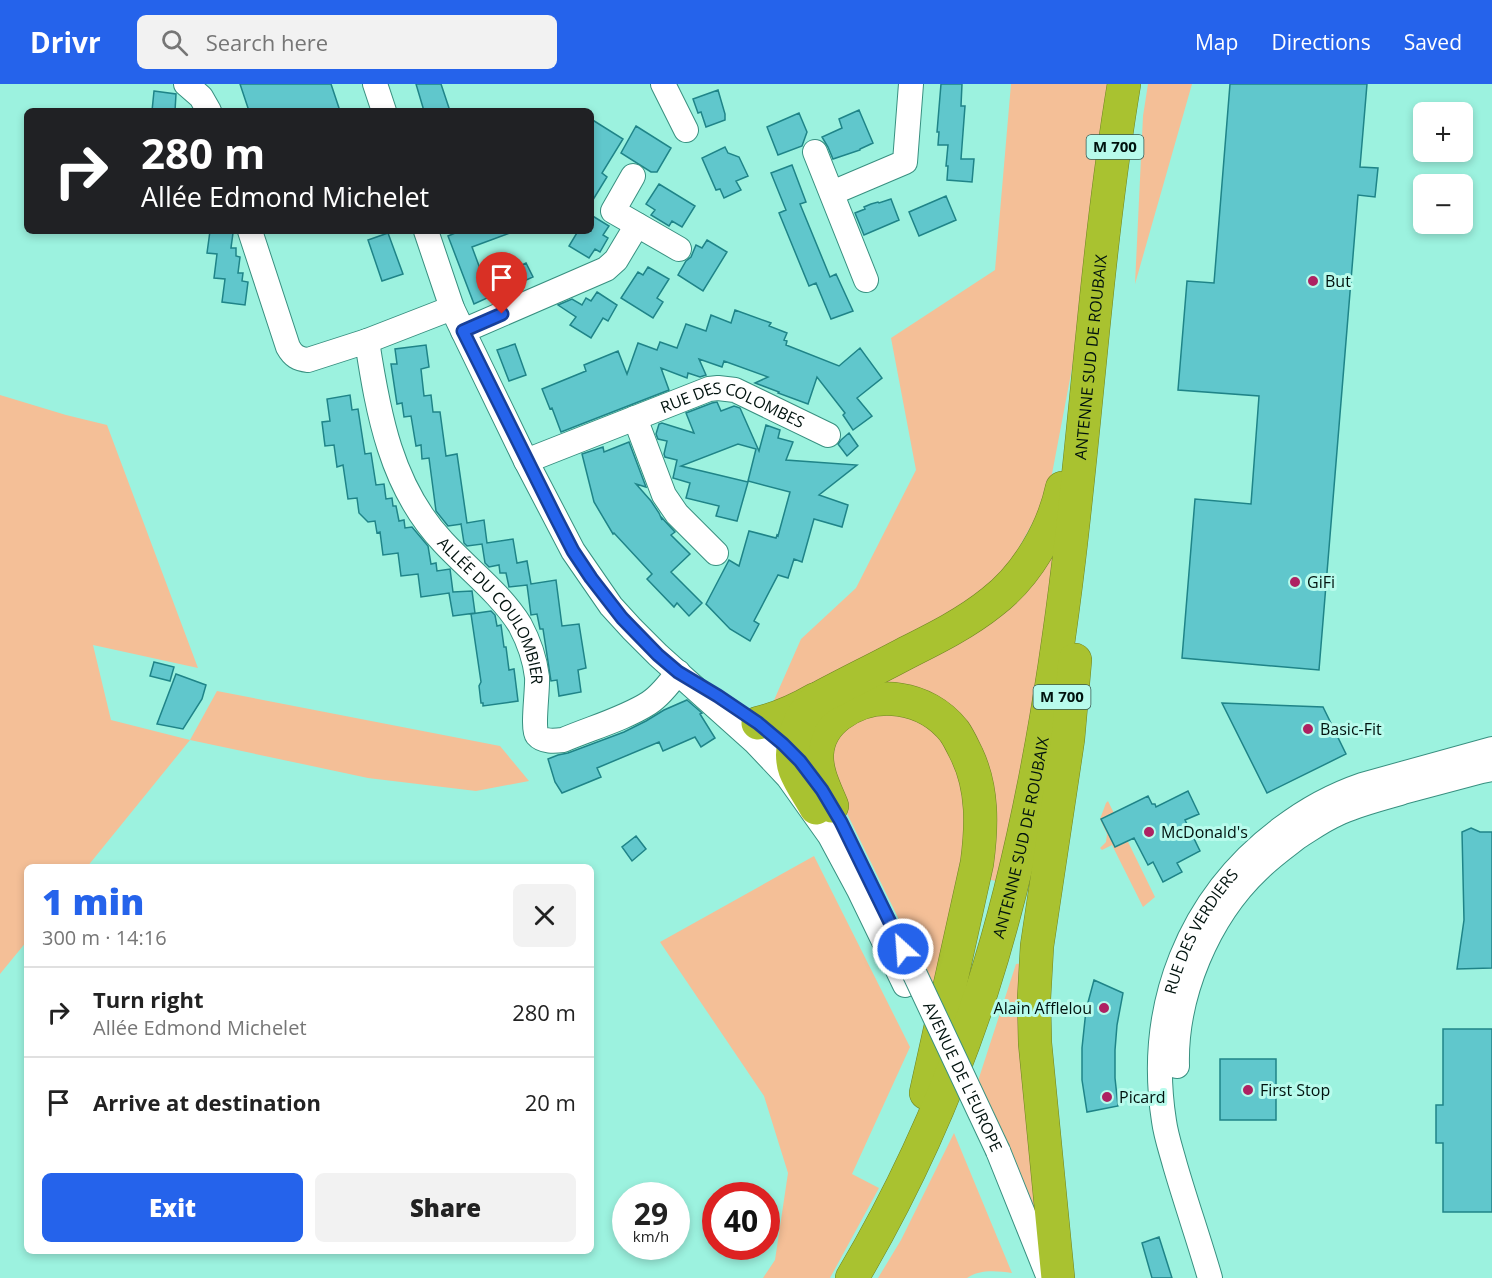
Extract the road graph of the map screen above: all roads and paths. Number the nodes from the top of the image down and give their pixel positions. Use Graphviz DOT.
graph roads {
  1 [pos="186,84"];
  2 [pos="375,84"];
  3 [pos="663,84"];
  4 [pos="911,84"];
  5 [pos="1124,84"];
  6 [pos="1138,84"];
  7 [pos="207,108"];
  8 [pos="383,108"];
  9 [pos="686,130"];
  10 [pos="815,152"];
  11 [pos="633,176"];
  12 [pos="832,193"];
  13 [pos="637,225"];
  14 [pos="251,234"];
  15 [pos="427,234"];
  16 [pos="679,249"];
  17 [pos="866,280"];
  18 [pos="453,308"];
  19 [pos="1096,309"];
  20 [pos="463,331"];
  21 [pos="367,341"];
  22 [pos="635,418"];
  23 [pos="828,435"];
  24 [pos="526,461"];
  25 [pos="1084,533"];
  26 [pos="716,553"];
  27 [pos="678,672"];
  28 [pos="821,697"];
  29 [pos="758,723"];
  30 [pos="1492,749"];
  31 [pos="793,754"];
  32 [pos="1492,770"];
  33 [pos="827,815"];
  34 [pos="992,1155"];
  35 [pos="859,1275"];
  36 [pos="1038,1278"];
  37 [pos="1049,1278"];
  38 [pos="1058,1278"];
  39 [pos="1210,1278"];
  40 [pos="1227,1278"];
  1 -- 7 [label="street"];
  2 -- 8 [label="street"];
  3 -- 9 [label="street"];
  4 -- 12 [label="street"];
  5 -- 19 [label="highway, ANTENNE SUD DE ROUBAIX / M 700"];
  6 -- 25 [label="highway, ANTENNE SUD DE ROUBAIX / M 700"];
  10 -- 12 [label="street"];
  11 -- 13 [label="street"];
  12 -- 17 [label="street"];
  13 -- 16 [label="street"];
  13 -- 20 [label="street"];
  14 -- 21 [label="street"];
  15 -- 18 [label="street, AVENUE DE L'EUROPE"];
  18 -- 20 [label="street, AVENUE DE L'EUROPE"];
  18 -- 21 [label="street"];
  19 -- 28 [label="highway"];
  19 -- 35 [label="highway, ANTENNE SUD DE ROUBAIX / M 700"];
  20 -- 24 [label="street, AVENUE DE L'EUROPE"];
  21 -- 27 [label="street, ALLÉE DU COULOMBIER"];
  22 -- 23 [label="street, RUE DES COLOMBES"];
  22 -- 24 [label="street, RUE DES COLOMBES"];
  22 -- 26 [label="street, RUE DES COLOMBES"];
  24 -- 27 [label="street, AVENUE DE L'EUROPE"];
  25 -- 35 [label="highway, ANTENNE SUD DE ROUBAIX / M 700"];
  25 -- 38 [label="highway"];
  27 -- 29 [label="street, AVENUE DE L'EUROPE"];
  27 -- 33 [label="street, AVENUE DE L'EUROPE"];
  28 -- 29 [label="highway"];
  28 -- 31 [label="highway"];
  29 -- 31 [label="street, AVENUE DE L'EUROPE"];
  30 -- 39 [label="street, RUE DES VERDIERS"];
  31 -- 33 [label="highway"];
  32 -- 40 [label="street, RUE DES VERDIERS"];
  33 -- 34 [label="street, AVENUE DE L'EUROPE"];
  33 -- 34 [label="street, AVENUE DE L'EUROPE, bridge"];
  33 -- 35 [label="highway"];
  34 -- 36 [label="street, AVENUE DE L'EUROPE"];
  34 -- 37 [label="street, AVENUE DE L'EUROPE"];
}
